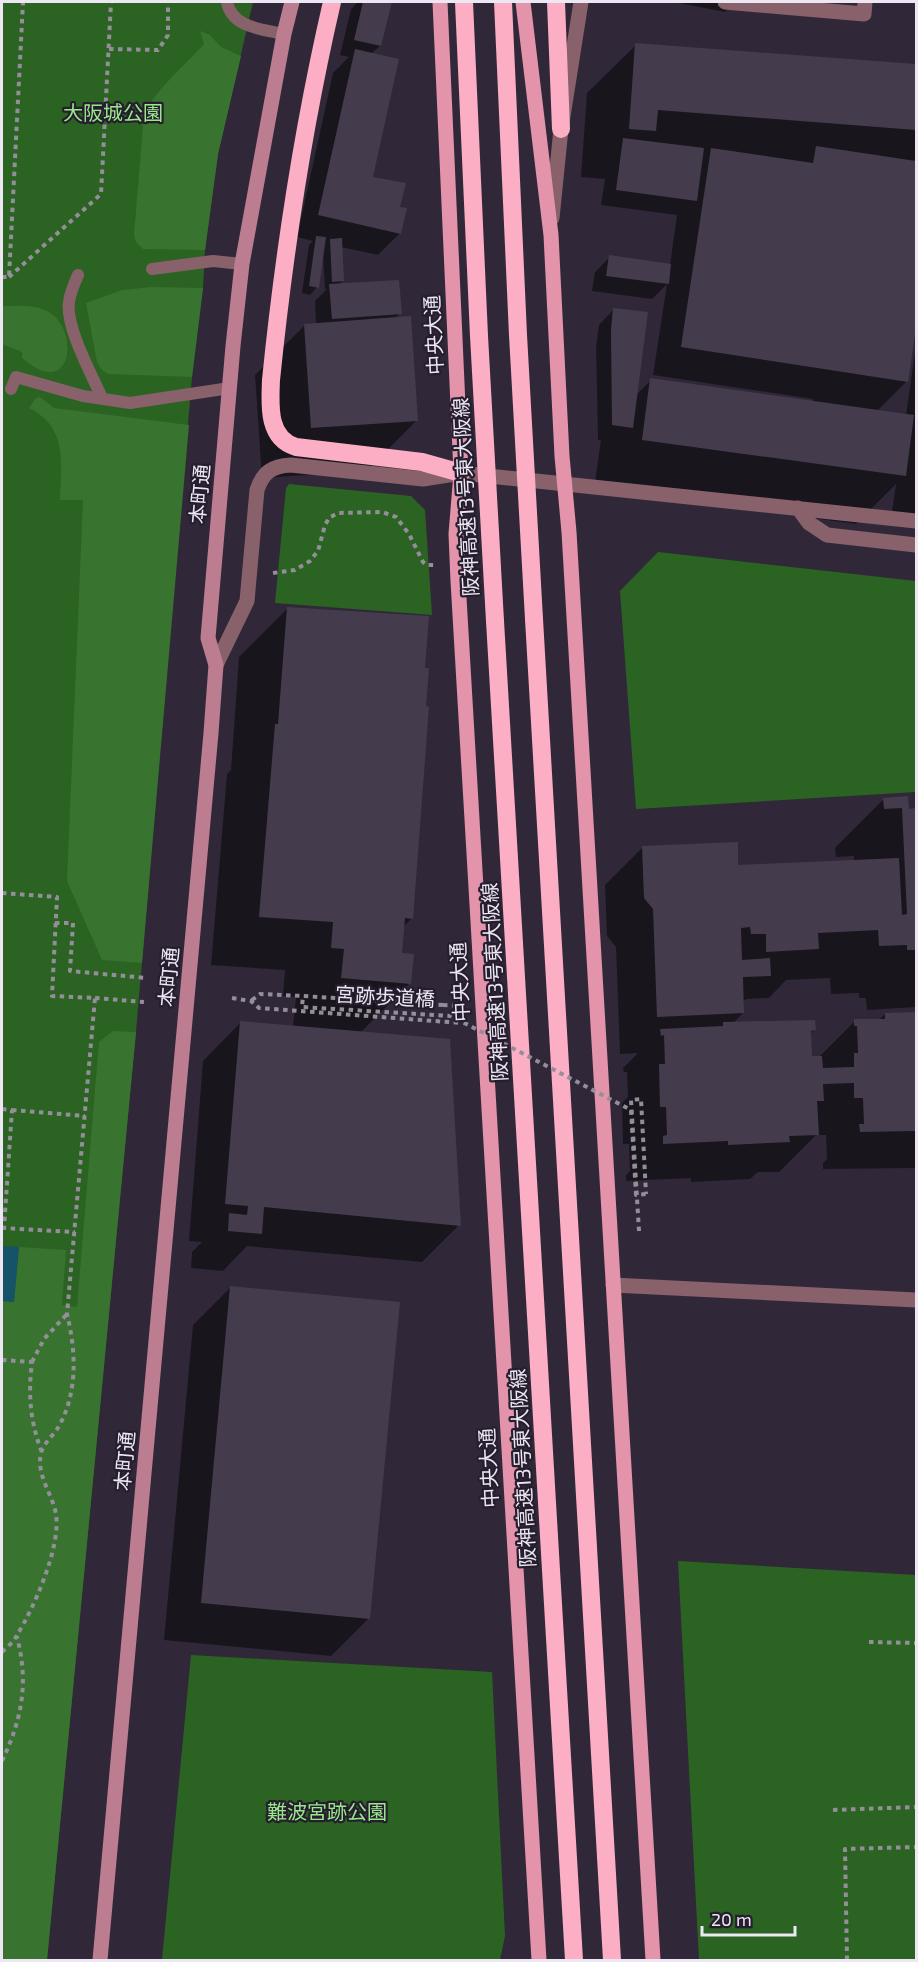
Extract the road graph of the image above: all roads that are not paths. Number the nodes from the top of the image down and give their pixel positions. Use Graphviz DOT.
graph roads {
  1 [pos="227,2"];
  2 [pos="292,2"];
  3 [pos="332,2"];
  4 [pos="440,2"];
  5 [pos="464,2"];
  6 [pos="503,2"];
  7 [pos="523,2"];
  8 [pos="556,2"];
  9 [pos="581,2"];
  10 [pos="725,2"];
  11 [pos="866,2"];
  12 [pos="284,34"];
  13 [pos="561,129"];
  14 [pos="551,236"];
  15 [pos="242,264"];
  16 [pos="152,269"];
  17 [pos="78,275"];
  18 [pos="230,388"];
  19 [pos="11,389"];
  20 [pos="102,398"];
  21 [pos="461,473"];
  22 [pos="564,484"];
  23 [pos="798,508"];
  24 [pos="916,520"];
  25 [pos="916,545"];
  26 [pos="216,665"];
  27 [pos="613,1285"];
  28 [pos="916,1300"];
  29 [pos="100,1960"];
  30 [pos="538,1960"];
  31 [pos="574,1960"];
  32 [pos="612,1960"];
  33 [pos="653,1960"];
  1 -- 12 [label="lane"];
  2 -- 12 [label="street, 本町通"];
  3 -- 21 [label="highway"];
  4 -- 21 [label="main road, 中央大通"];
  5 -- 31 [label="highway, 阪神高速13号東大阪線, bridge"];
  6 -- 32 [label="highway, bridge"];
  7 -- 14 [label="main road"];
  8 -- 13 [label="highway"];
  9 -- 13 [label="street"];
  10 -- 11 [label="street"];
  12 -- 15 [label="street, 本町通"];
  13 -- 14 [label="street"];
  14 -- 22 [label="main road"];
  15 -- 16 [label="lane"];
  15 -- 18 [label="street, 本町通"];
  17 -- 20 [label="lane"];
  18 -- 20 [label="lane"];
  18 -- 26 [label="street, 本町通"];
  19 -- 20 [label="lane"];
  21 -- 22 [label="street"];
  21 -- 26 [label="street"];
  21 -- 30 [label="main road, 中央大通"];
  22 -- 23 [label="street"];
  22 -- 27 [label="main road"];
  23 -- 24 [label="street"];
  23 -- 25 [label="street"];
  26 -- 29 [label="street, 本町通"];
  27 -- 28 [label="street"];
  27 -- 33 [label="main road"];
}
